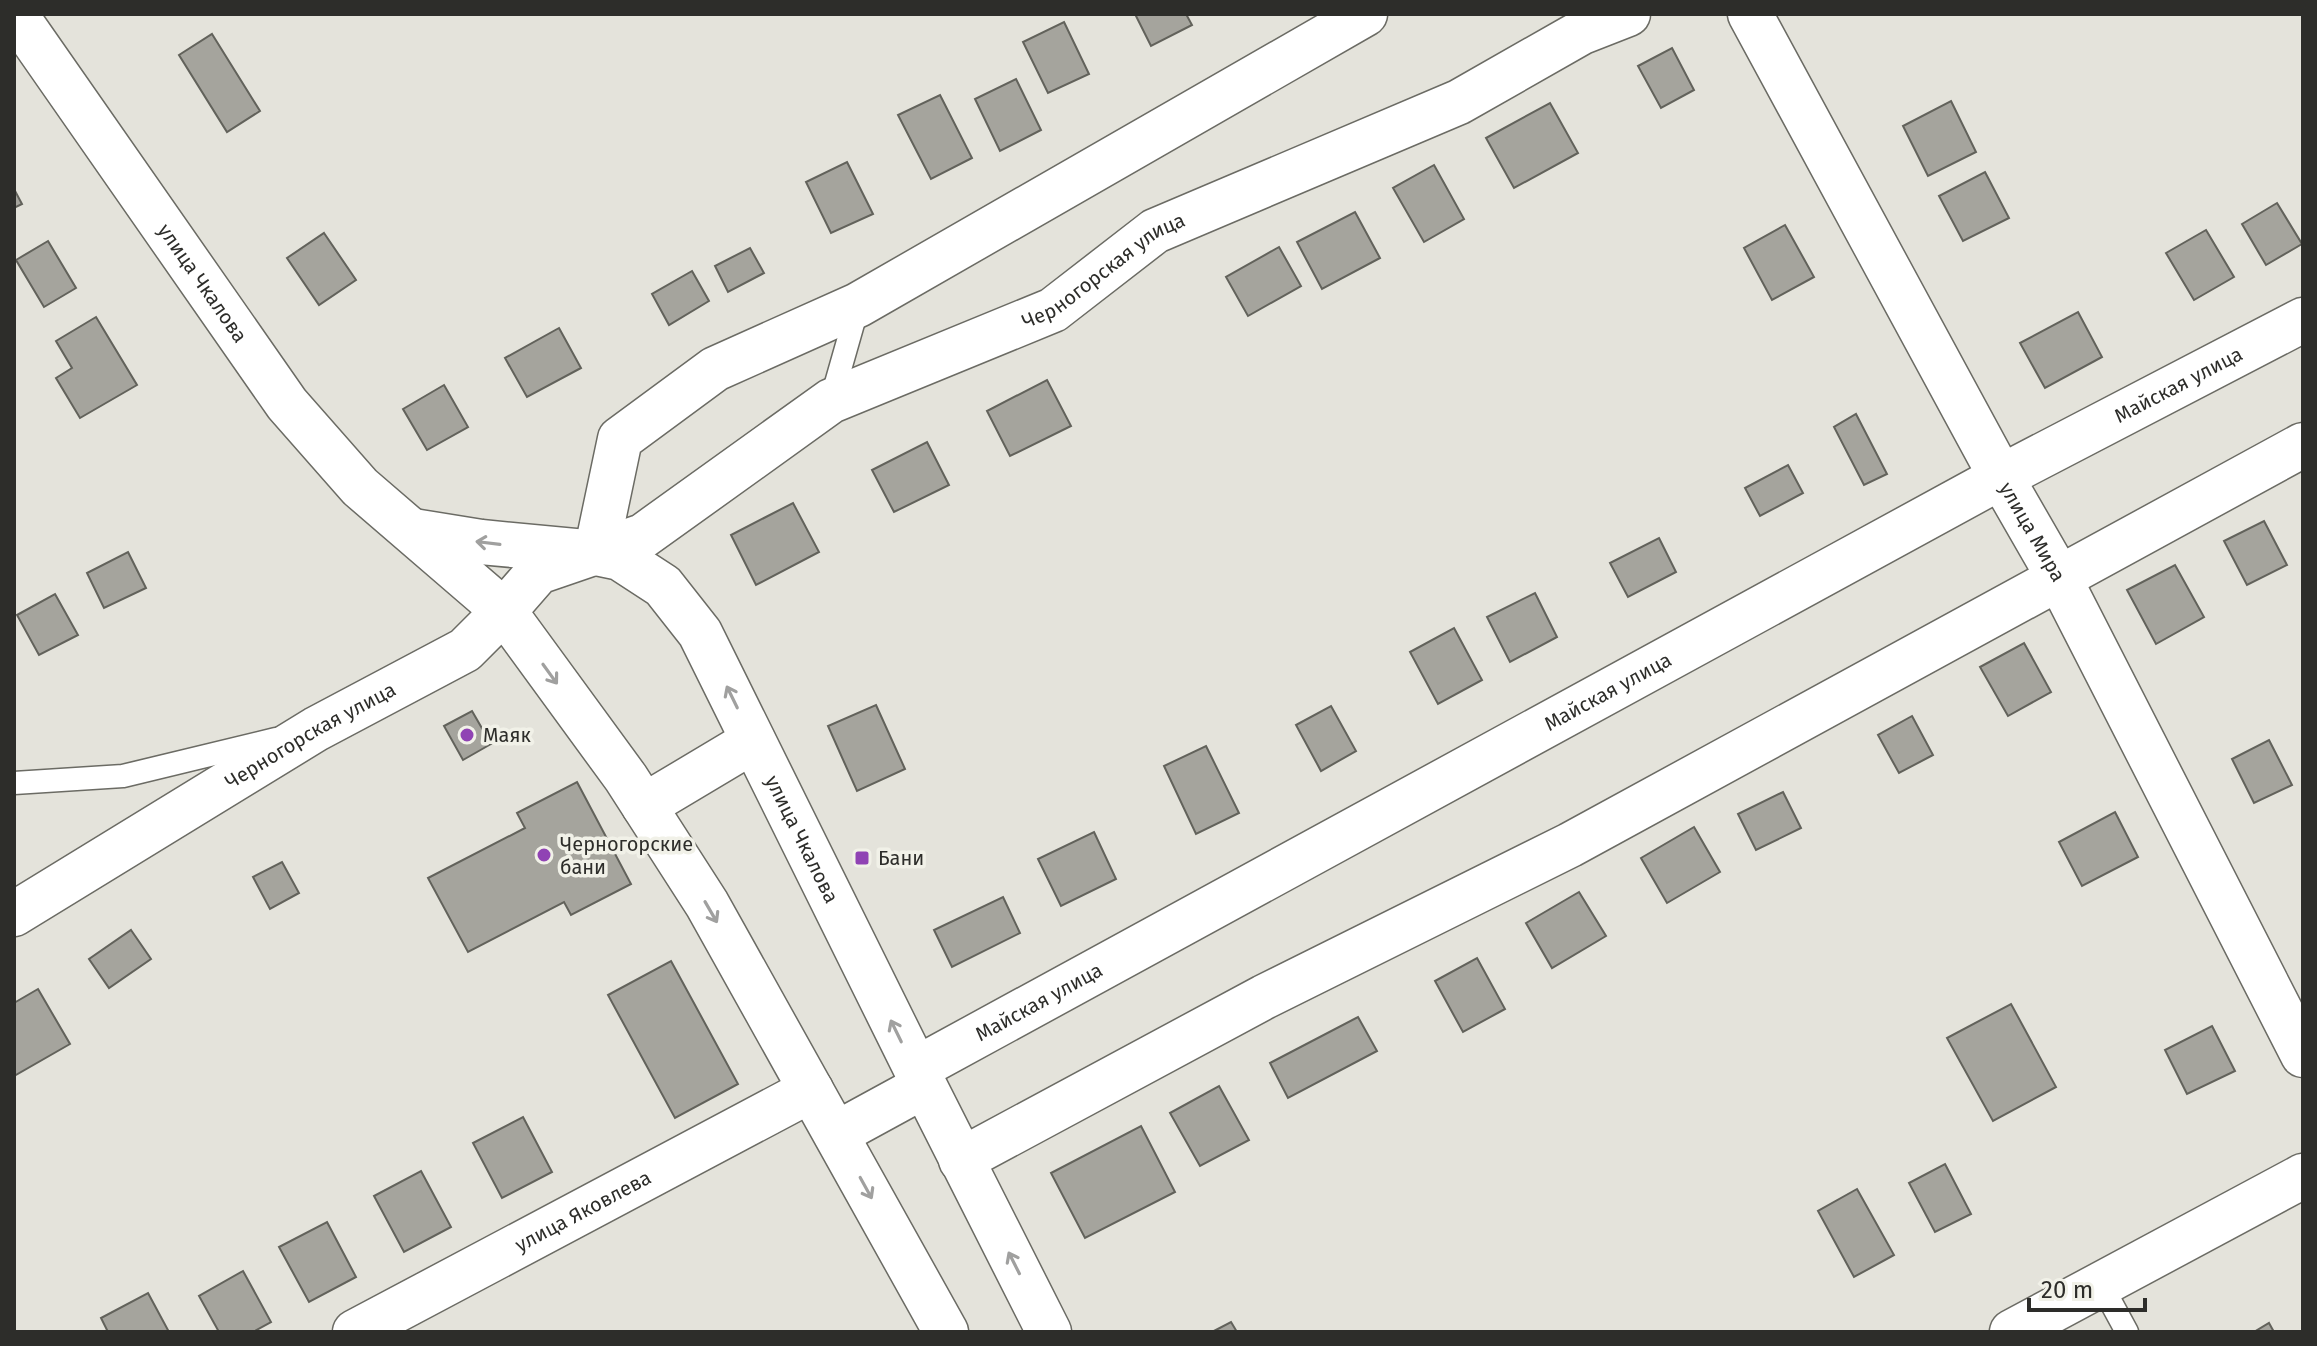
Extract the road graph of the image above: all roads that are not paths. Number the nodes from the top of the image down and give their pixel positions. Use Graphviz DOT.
graph roads {
  1 [pos="15,14"];
  2 [pos="1365,14"];
  3 [pos="1628,14"];
  4 [pos="1750,14"];
  5 [pos="858,305"];
  6 [pos="2303,320"];
  7 [pos="831,401"];
  8 [pos="2303,445"];
  9 [pos="2001,477"];
  10 [pos="413,531"];
  11 [pos="596,553"];
  12 [pos="2058,576"];
  13 [pos="504,611"];
  14 [pos="316,729"];
  15 [pos="753,741"];
  16 [pos="14,783"];
  17 [pos="644,806"];
  18 [pos="14,914"];
  19 [pos="2303,1055"];
  20 [pos="920,1078"];
  21 [pos="811,1090"];
  22 [pos="836,1134"];
  23 [pos="961,1160"];
  24 [pos="2303,1176"];
  25 [pos="2101,1284"];
  26 [pos="355,1332"];
  27 [pos="946,1332"];
  28 [pos="1049,1332"];
  29 [pos="2012,1332"];
  30 [pos="2127,1332"];
  1 -- 10 [label="street, улица Чкалова"];
  2 -- 5 [label="street"];
  3 -- 7 [label="street, Черногорская улица"];
  4 -- 9 [label="street, улица Мира"];
  5 -- 7 [label="lane"];
  5 -- 11 [label="street"];
  6 -- 9 [label="street, Майская улица"];
  7 -- 11 [label="street, Черногорская улица"];
  8 -- 12 [label="street"];
  9 -- 12 [label="street, улица Мира"];
  9 -- 20 [label="street, Майская улица"];
  11 -- 10 [label="street, улица Чкалова, one-way"];
  10 -- 13 [label="street, улица Чкалова"];
  11 -- 13 [label="street, Черногорская улица"];
  15 -- 11 [label="street, улица Чкалова, one-way"];
  12 -- 19 [label="street, улица Мира"];
  12 -- 23 [label="street"];
  13 -- 14 [label="street, Черногорская улица"];
  13 -- 17 [label="street, улица Чкалова, one-way"];
  14 -- 16 [label="lane"];
  14 -- 18 [label="street, Черногорская улица"];
  15 -- 17 [label="street"];
  20 -- 15 [label="street, улица Чкалова, one-way"];
  17 -- 21 [label="street, улица Чкалова, one-way"];
  20 -- 22 [label="street, Майская улица"];
  20 -- 23 [label="street, улица Чкалова"];
  21 -- 22 [label="street, улица Чкалова"];
  21 -- 26 [label="street, улица Яковлева"];
  22 -- 27 [label="street, улица Чкалова, one-way"];
  28 -- 23 [label="street, улица Чкалова, one-way"];
  24 -- 25 [label="street"];
  25 -- 29 [label="street"];
  25 -- 30 [label="lane"];
}
